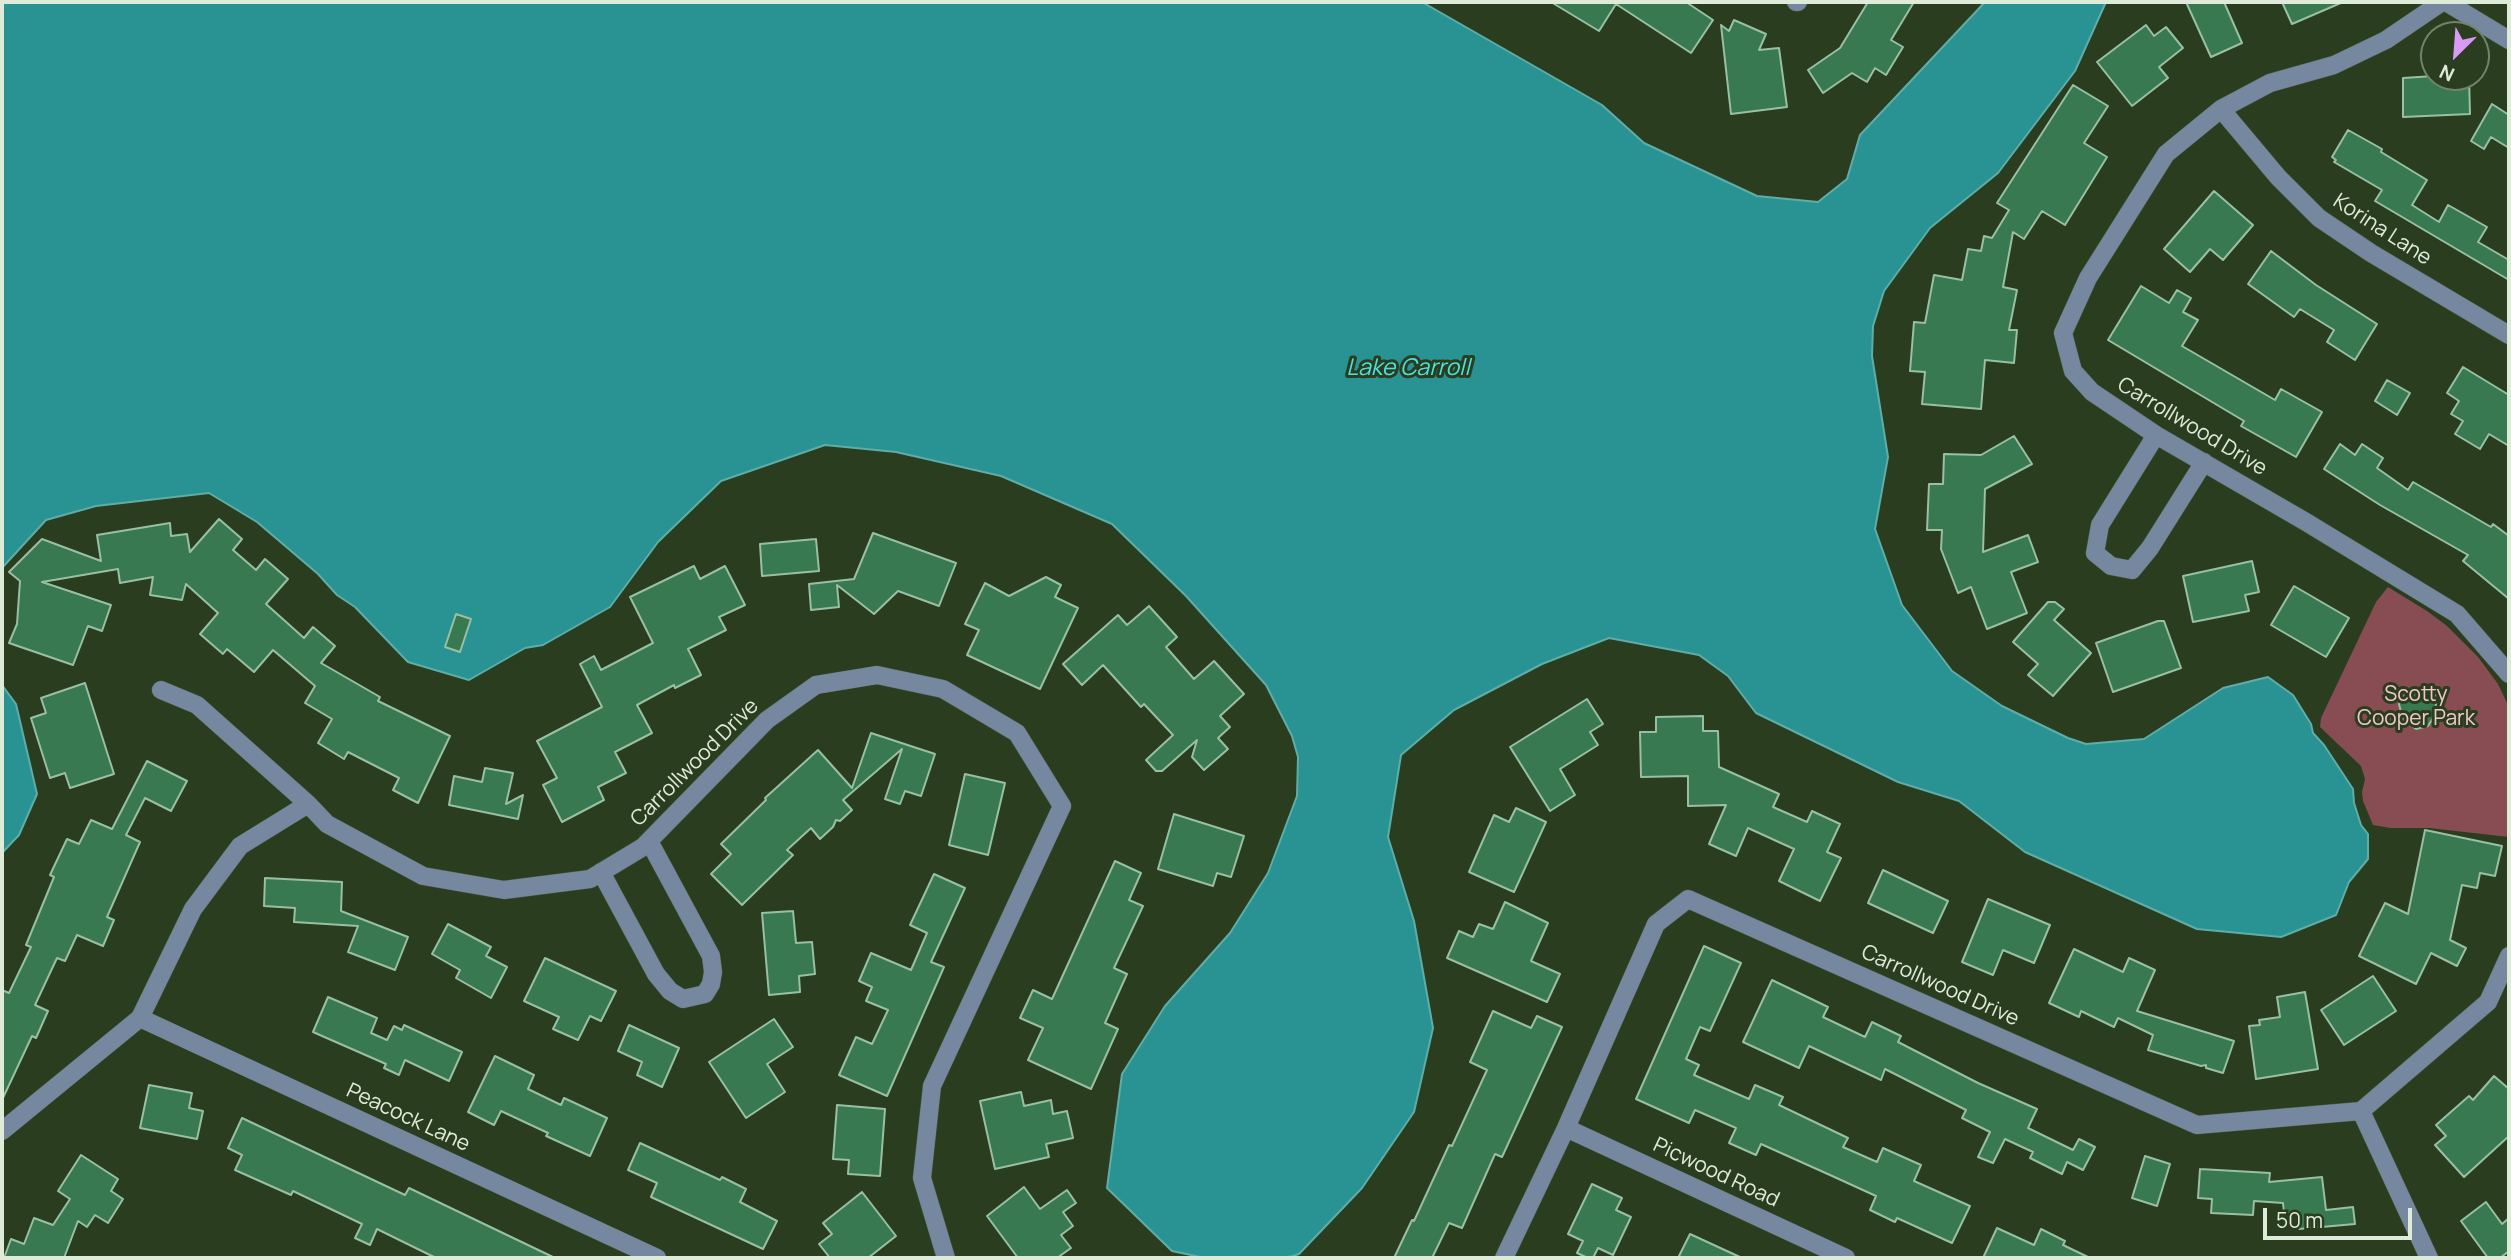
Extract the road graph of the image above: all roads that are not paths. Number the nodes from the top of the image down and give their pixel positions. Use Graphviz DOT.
graph roads {
  1 [pos="2444,2"];
  2 [pos="2509,40"];
  3 [pos="2221,109"];
  4 [pos="2509,335"];
  5 [pos="2157,435"];
  6 [pos="2204,462"];
  7 [pos="2509,674"];
  8 [pos="161,690"];
  9 [pos="308,804"];
  10 [pos="649,841"];
  11 [pos="601,873"];
  12 [pos="2509,956"];
  13 [pos="140,1018"];
  14 [pos="2361,1111"];
  15 [pos="1566,1128"];
  16 [pos="2,1131"];
  17 [pos="657,1258"];
  18 [pos="946,1258"];
  19 [pos="1504,1258"];
  20 [pos="1846,1258"];
  21 [pos="2429,1258"];
  1 -- 2 [label="street"];
  1 -- 3 [label="street, Carrollwood Drive"];
  3 -- 4 [label="street, Korina Lane"];
  3 -- 5 [label="street, Carrollwood Drive"];
  5 -- 6 [label="street, Carrollwood Drive"];
  5 -- 6 [label="street"];
  6 -- 7 [label="street, Carrollwood Drive"];
  8 -- 9 [label="street, Carrollwood Drive"];
  9 -- 11 [label="street, Carrollwood Drive"];
  9 -- 13 [label="street"];
  10 -- 11 [label="street, Carrollwood Drive"];
  10 -- 11 [label="street"];
  10 -- 18 [label="street, Carrollwood Drive"];
  12 -- 14 [label="street"];
  13 -- 16 [label="street"];
  13 -- 17 [label="street, Peacock Lane"];
  14 -- 15 [label="street, Carrollwood Drive"];
  14 -- 21 [label="street"];
  15 -- 19 [label="street, Carrollwood Drive"];
  15 -- 20 [label="street, Picwood Road"];
}
